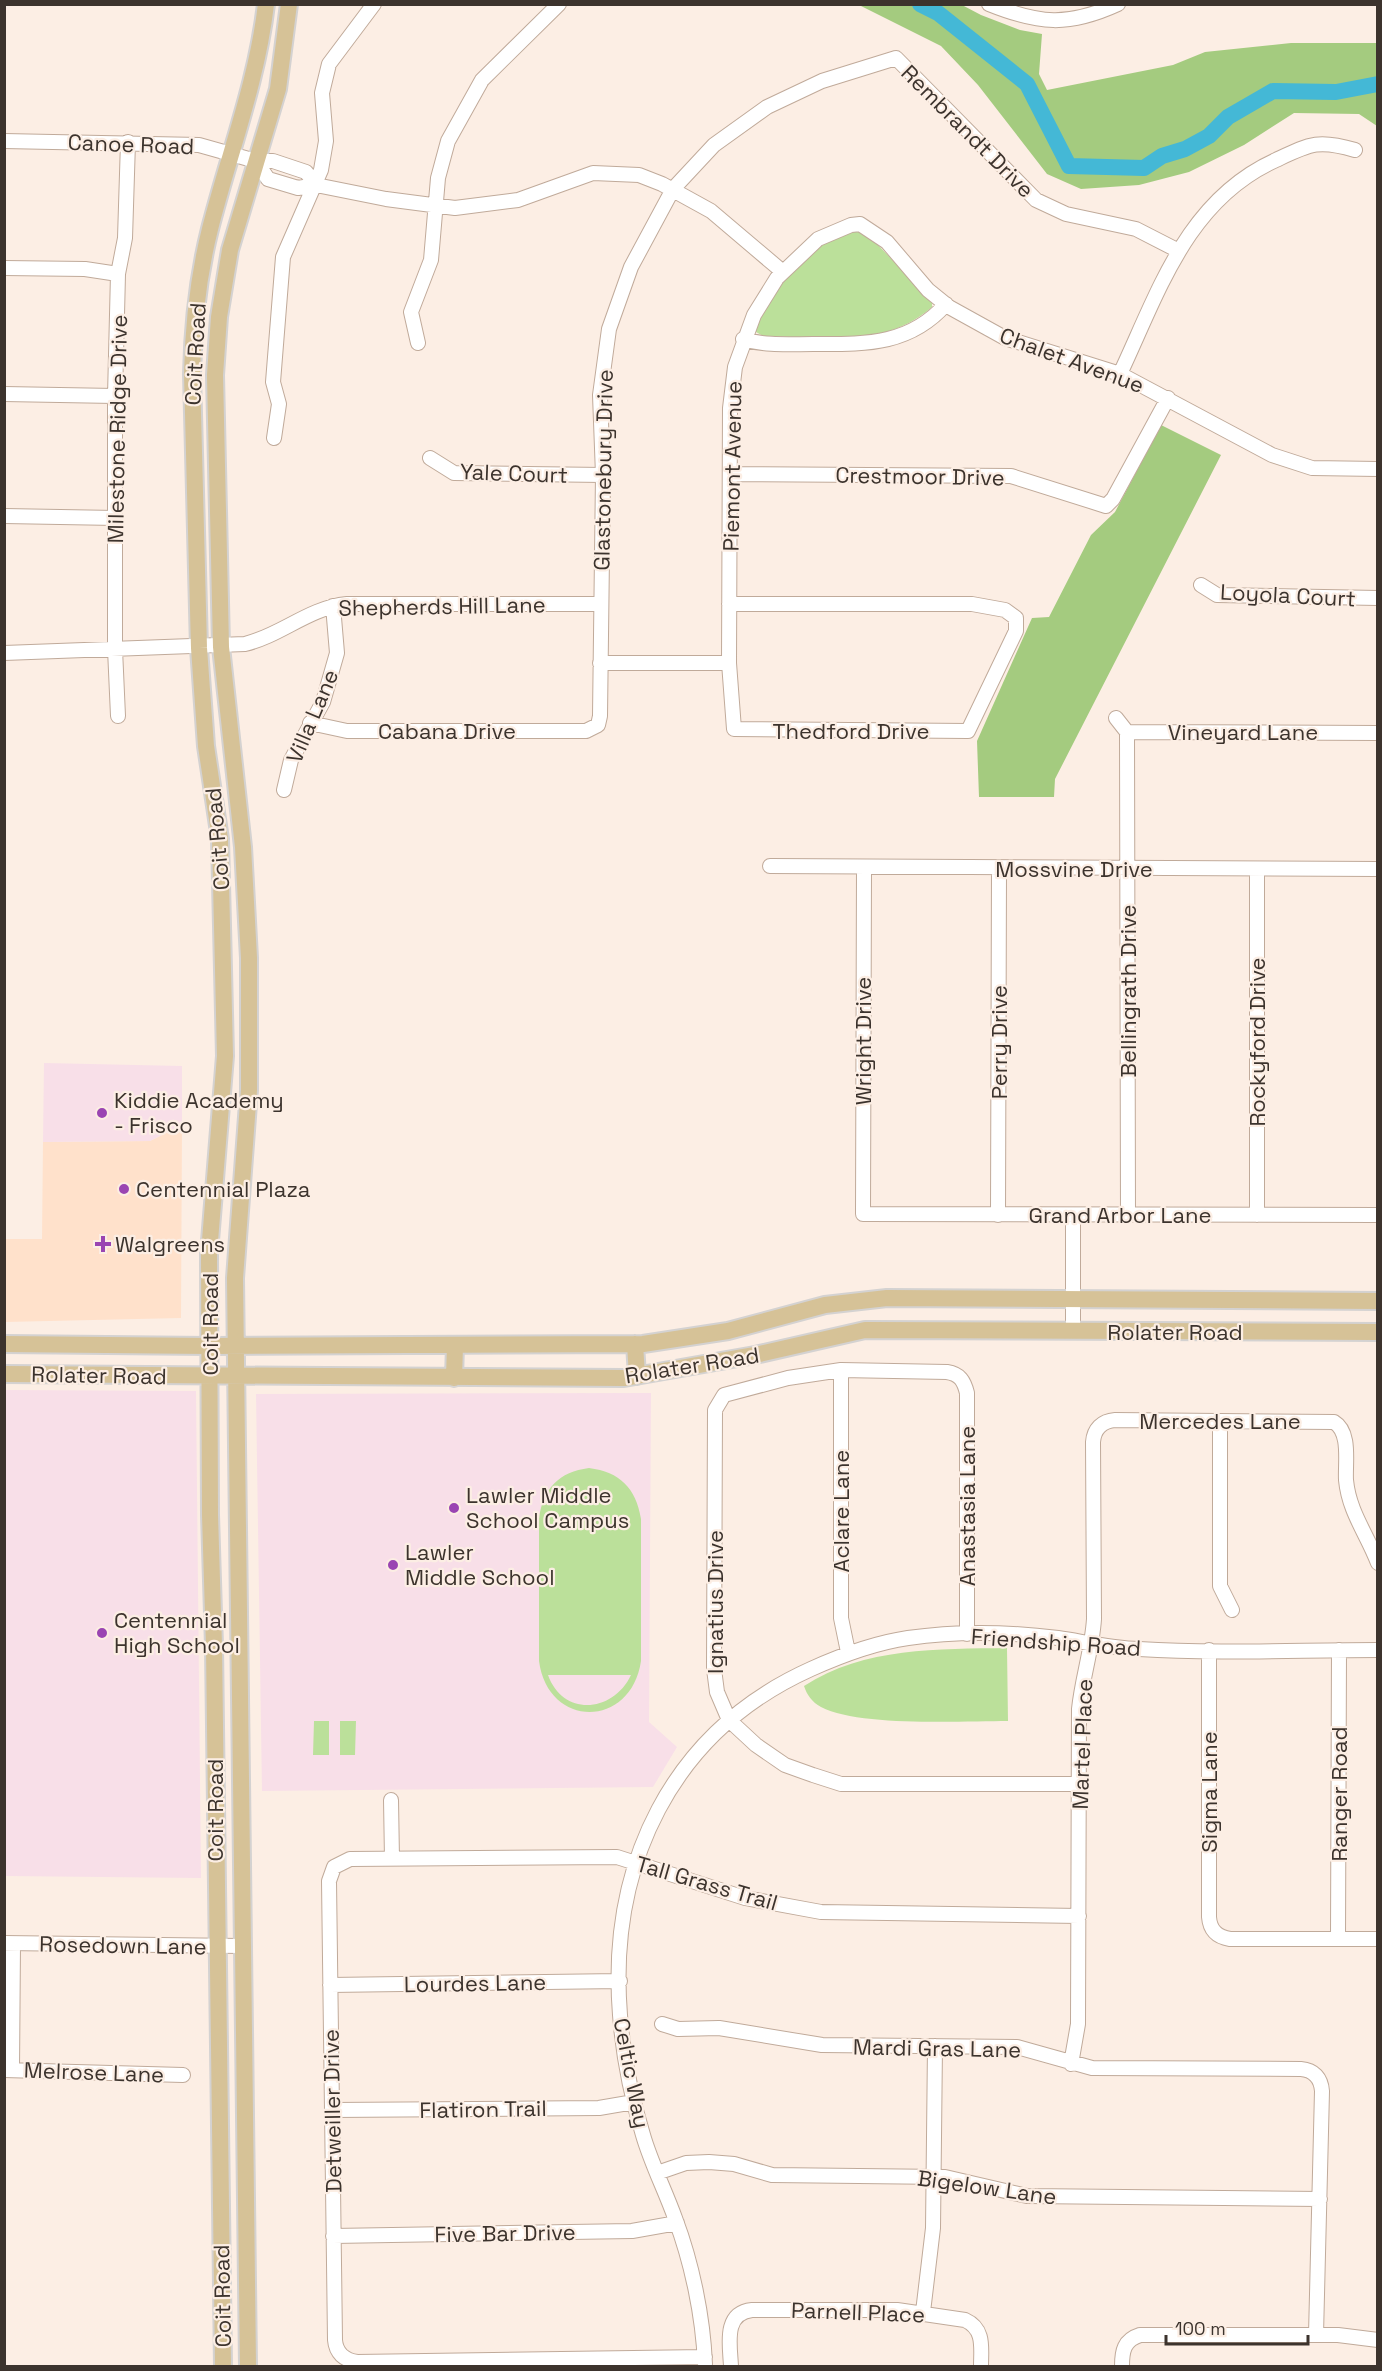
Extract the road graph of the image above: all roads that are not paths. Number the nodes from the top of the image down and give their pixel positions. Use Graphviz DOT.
graph roads {
  1 [pos="266,4"];
  2 [pos="289,4"];
  3 [pos="374,4"];
  4 [pos="989,4"];
  5 [pos="1118,4"];
  6 [pos="551,7"];
  7 [pos="895,58"];
  8 [pos="4,141"];
  9 [pos="128,142"];
  10 [pos="1355,150"];
  11 [pos="232,153"];
  12 [pos="256,161"];
  13 [pos="316,184"];
  14 [pos="673,189"];
  15 [pos="436,206"];
  16 [pos="860,224"];
  17 [pos="1178,250"];
  18 [pos="4,268"];
  19 [pos="783,272"];
  20 [pos="118,274"];
  21 [pos="946,304"];
  22 [pos="743,339"];
  23 [pos="418,343"];
  24 [pos="1120,374"];
  25 [pos="4,394"];
  26 [pos="115,396"];
  27 [pos="1168,398"];
  28 [pos="274,438"];
  29 [pos="430,458"];
  30 [pos="1377,469"];
  31 [pos="730,474"];
  32 [pos="603,476"];
  33 [pos="4,516"];
  34 [pos="116,518"];
  35 [pos="1201,585"];
  36 [pos="1377,598"];
  37 [pos="600,604"];
  38 [pos="729,604"];
  39 [pos="333,606"];
  40 [pos="221,647"];
  41 [pos="199,648"];
  42 [pos="115,649"];
  43 [pos="4,653"];
  44 [pos="600,663"];
  45 [pos="729,663"];
  46 [pos="118,716"];
  47 [pos="1116,718"];
  48 [pos="310,723"];
  49 [pos="735,729"];
  50 [pos="585,731"];
  51 [pos="1127,732"];
  52 [pos="1377,733"];
  53 [pos="284,790"];
  54 [pos="770,866"];
  55 [pos="864,868"];
  56 [pos="999,869"];
  57 [pos="1128,869"];
  58 [pos="1257,869"];
  59 [pos="1377,869"];
  60 [pos="223,958"];
  61 [pos="249,958"];
  62 [pos="220,1135"];
  63 [pos="246,1138"];
  64 [pos="863,1214"];
  65 [pos="998,1215"];
  66 [pos="1073,1215"];
  67 [pos="1128,1215"];
  68 [pos="1257,1215"];
  69 [pos="1377,1215"];
  70 [pos="1072,1299"];
  71 [pos="1377,1301"];
  72 [pos="1073,1331"];
  73 [pos="1377,1332"];
  74 [pos="635,1344"];
  75 [pos="455,1345"];
  76 [pos="209,1346"];
  77 [pos="235,1346"];
  78 [pos="8,1347"];
  79 [pos="841,1370"];
  80 [pos="4,1374"];
  81 [pos="637,1376"];
  82 [pos="210,1377"];
  83 [pos="236,1377"];
  84 [pos="454,1378"];
  85 [pos="1220,1422"];
  86 [pos="1099,1426"];
  87 [pos="1377,1563"];
  88 [pos="1232,1610"];
  89 [pos="966,1634"];
  90 [pos="1091,1645"];
  91 [pos="1209,1650"];
  92 [pos="1339,1650"];
  93 [pos="1377,1650"];
  94 [pos="848,1652"];
  95 [pos="238,1715"];
  96 [pos="215,1716"];
  97 [pos="729,1720"];
  98 [pos="674,1781"];
  99 [pos="1079,1784"];
  100 [pos="391,1800"];
  101 [pos="392,1859"];
  102 [pos="635,1863"];
  103 [pos="337,1864"];
  104 [pos="1079,1916"];
  105 [pos="1338,1939"];
  106 [pos="1377,1939"];
  107 [pos="9,1943"];
  108 [pos="218,1946"];
  109 [pos="241,1946"];
  110 [pos="620,1981"];
  111 [pos="330,1985"];
  112 [pos="662,2024"];
  113 [pos="935,2046"];
  114 [pos="1071,2064"];
  115 [pos="8,2070"];
  116 [pos="183,2075"];
  117 [pos="634,2102"];
  118 [pos="332,2110"];
  119 [pos="657,2173"];
  120 [pos="933,2176"];
  121 [pos="1320,2199"];
  122 [pos="677,2223"];
  123 [pos="221,2226"];
  124 [pos="244,2226"];
  125 [pos="333,2236"];
  126 [pos="923,2312"];
  127 [pos="1316,2335"];
  128 [pos="1377,2340"];
  129 [pos="705,2362"];
  130 [pos="223,2367"];
  131 [pos="248,2367"];
  132 [pos="731,2367"];
  133 [pos="981,2367"];
  134 [pos="1122,2367"];
  1 -- 11 [label="main road, Coit Road"];
  2 -- 12 [label="main road, Coit Road"];
  3 -- 13 [label="street"];
  4 -- 5 [label="street"];
  6 -- 15 [label="street"];
  7 -- 14 [label="street, Glastonebury Drive"];
  7 -- 17 [label="street, Rembrandt Drive"];
  8 -- 9 [label="street, Canoe Road"];
  9 -- 11 [label="street, Canoe Road"];
  9 -- 20 [label="street, Milestone Ridge Drive"];
  10 -- 17 [label="street"];
  11 -- 12 [label="street, Canoe Road"];
  11 -- 41 [label="main road, Coit Road"];
  12 -- 13 [label="street, Canoe Road"];
  12 -- 40 [label="main road, Coit Road"];
  13 -- 15 [label="street, Canoe Road"];
  13 -- 28 [label="street"];
  14 -- 15 [label="street, Canoe Road"];
  14 -- 19 [label="street, Canoe Road"];
  14 -- 32 [label="street, Glastonebury Drive"];
  15 -- 23 [label="street"];
  16 -- 19 [label="street, Piemont Avenue"];
  16 -- 21 [label="street, Chalet Avenue"];
  17 -- 24 [label="street"];
  18 -- 20 [label="street"];
  19 -- 22 [label="street, Piemont Avenue"];
  20 -- 26 [label="street, Milestone Ridge Drive"];
  21 -- 22 [label="street"];
  21 -- 24 [label="street, Chalet Avenue"];
  22 -- 31 [label="street, Piemont Avenue"];
  24 -- 27 [label="street, Chalet Avenue"];
  25 -- 26 [label="street"];
  26 -- 34 [label="street, Milestone Ridge Drive"];
  27 -- 30 [label="street, Chalet Avenue"];
  27 -- 31 [label="street, Crestmoor Drive"];
  29 -- 32 [label="street, Yale Court"];
  31 -- 38 [label="street, Piemont Avenue"];
  32 -- 37 [label="street, Glastonebury Drive"];
  33 -- 34 [label="street"];
  34 -- 42 [label="street, Milestone Ridge Drive"];
  35 -- 36 [label="street, Loyola Court"];
  37 -- 39 [label="street, Shepherds Hill Lane"];
  37 -- 44 [label="street, Glastonebury Drive"];
  38 -- 45 [label="street, Piemont Avenue"];
  38 -- 49 [label="street, Thedford Drive"];
  39 -- 40 [label="street, Shepherds Hill Lane"];
  39 -- 48 [label="street, Villa Lane"];
  40 -- 41 [label="street, Shepherds Hill Lane"];
  40 -- 61 [label="main road, Coit Road"];
  41 -- 42 [label="street, Shepherds Hill Lane"];
  41 -- 60 [label="main road, Coit Road"];
  42 -- 43 [label="street, Shepherds Hill Lane"];
  42 -- 46 [label="street, Milestone Ridge Drive"];
  44 -- 45 [label="street"];
  44 -- 50 [label="street, Glastonebury Drive"];
  45 -- 49 [label="street, Piemont Avenue"];
  47 -- 51 [label="street"];
  48 -- 50 [label="street, Cabana Drive"];
  48 -- 53 [label="street, Villa Lane"];
  51 -- 52 [label="street, Vineyard Lane"];
  51 -- 57 [label="street, Bellingrath Drive"];
  54 -- 55 [label="street, Mossvine Drive"];
  55 -- 56 [label="street, Mossvine Drive"];
  55 -- 64 [label="street, Wright Drive"];
  56 -- 57 [label="street, Mossvine Drive"];
  56 -- 65 [label="street, Perry Drive"];
  57 -- 58 [label="street, Mossvine Drive"];
  57 -- 67 [label="street, Bellingrath Drive"];
  58 -- 59 [label="street, Mossvine Drive"];
  58 -- 68 [label="street, Rockyford Drive"];
  60 -- 61 [label="main road"];
  60 -- 62 [label="main road, Coit Road"];
  61 -- 63 [label="main road, Coit Road"];
  62 -- 63 [label="main road"];
  62 -- 76 [label="main road, Coit Road"];
  63 -- 77 [label="main road, Coit Road"];
  64 -- 65 [label="street, Grand Arbor Lane"];
  65 -- 66 [label="street, Grand Arbor Lane"];
  66 -- 67 [label="street, Grand Arbor Lane"];
  66 -- 70 [label="street"];
  67 -- 68 [label="street, Grand Arbor Lane"];
  68 -- 69 [label="street, Grand Arbor Lane"];
  70 -- 71 [label="main road, Rolater Road"];
  70 -- 72 [label="street"];
  70 -- 74 [label="main road, Rolater Road"];
  72 -- 73 [label="main road, Rolater Road"];
  72 -- 81 [label="main road, Rolater Road"];
  74 -- 75 [label="main road, Rolater Road"];
  74 -- 81 [label="main road"];
  75 -- 77 [label="main road, Rolater Road"];
  75 -- 84 [label="main road"];
  76 -- 77 [label="main road, Rolater Road"];
  76 -- 78 [label="main road, Rolater Road"];
  76 -- 82 [label="main road, Coit Road"];
  77 -- 83 [label="main road, Coit Road"];
  79 -- 89 [label="street, Anastasia Lane"];
  79 -- 94 [label="street, Aclare Lane"];
  79 -- 97 [label="street, Ignatius Drive"];
  80 -- 82 [label="main road, Rolater Road"];
  81 -- 84 [label="main road, Rolater Road"];
  82 -- 83 [label="main road, Rolater Road"];
  82 -- 96 [label="main road, Coit Road"];
  83 -- 84 [label="main road, Rolater Road"];
  83 -- 95 [label="main road, Coit Road"];
  85 -- 86 [label="street, Mercedes Lane"];
  85 -- 87 [label="street, Mercedes Lane"];
  85 -- 88 [label="street"];
  86 -- 90 [label="street, Martel Place"];
  89 -- 90 [label="street, Friendship Road"];
  89 -- 94 [label="street, Friendship Road"];
  90 -- 91 [label="street, Friendship Road"];
  90 -- 99 [label="street, Martel Place"];
  91 -- 92 [label="street, Friendship Road"];
  91 -- 105 [label="street, Sigma Lane"];
  92 -- 93 [label="street, Friendship Road"];
  92 -- 105 [label="street, Ranger Road"];
  94 -- 97 [label="street, Friendship Road"];
  95 -- 96 [label="main road"];
  95 -- 109 [label="main road, Coit Road"];
  96 -- 108 [label="main road, Coit Road"];
  97 -- 98 [label="street, Friendship Road"];
  97 -- 99 [label="street, Ignatius Drive"];
  98 -- 102 [label="street, Celtic Way"];
  99 -- 104 [label="street, Martel Place"];
  100 -- 101 [label="street"];
  101 -- 102 [label="street, Tall Grass Trail"];
  101 -- 103 [label="street, Tall Grass Trail"];
  102 -- 104 [label="street, Tall Grass Trail"];
  102 -- 110 [label="street, Celtic Way"];
  103 -- 111 [label="street, Detweiller Drive"];
  104 -- 114 [label="street, Martel Place"];
  105 -- 106 [label="street"];
  107 -- 108 [label="street, Rosedown Lane"];
  107 -- 115 [label="street"];
  108 -- 109 [label="street, Rosedown Lane"];
  108 -- 123 [label="main road, Coit Road"];
  109 -- 124 [label="main road, Coit Road"];
  110 -- 111 [label="street, Lourdes Lane"];
  110 -- 117 [label="street, Celtic Way"];
  111 -- 118 [label="street, Detweiller Drive"];
  112 -- 113 [label="street, Mardi Gras Lane"];
  113 -- 114 [label="street, Mardi Gras Lane"];
  113 -- 120 [label="street"];
  114 -- 121 [label="street, Mardi Gras Lane"];
  115 -- 116 [label="street, Melrose Lane"];
  117 -- 118 [label="street, Flatiron Trail"];
  117 -- 119 [label="street, Celtic Way"];
  118 -- 125 [label="street, Detweiller Drive"];
  119 -- 120 [label="street, Bigelow Lane"];
  119 -- 122 [label="street, Celtic Way"];
  120 -- 121 [label="street, Bigelow Lane"];
  120 -- 126 [label="street"];
  121 -- 127 [label="street"];
  122 -- 125 [label="street, Five Bar Drive"];
  122 -- 129 [label="street, Celtic Way"];
  123 -- 124 [label="main road"];
  123 -- 130 [label="main road, Coit Road"];
  124 -- 131 [label="main road, Coit Road"];
  125 -- 129 [label="street, Detweiller Drive"];
  126 -- 132 [label="street, Parnell Place"];
  126 -- 133 [label="street, Parnell Place"];
  127 -- 128 [label="street"];
  127 -- 134 [label="street"];
}
